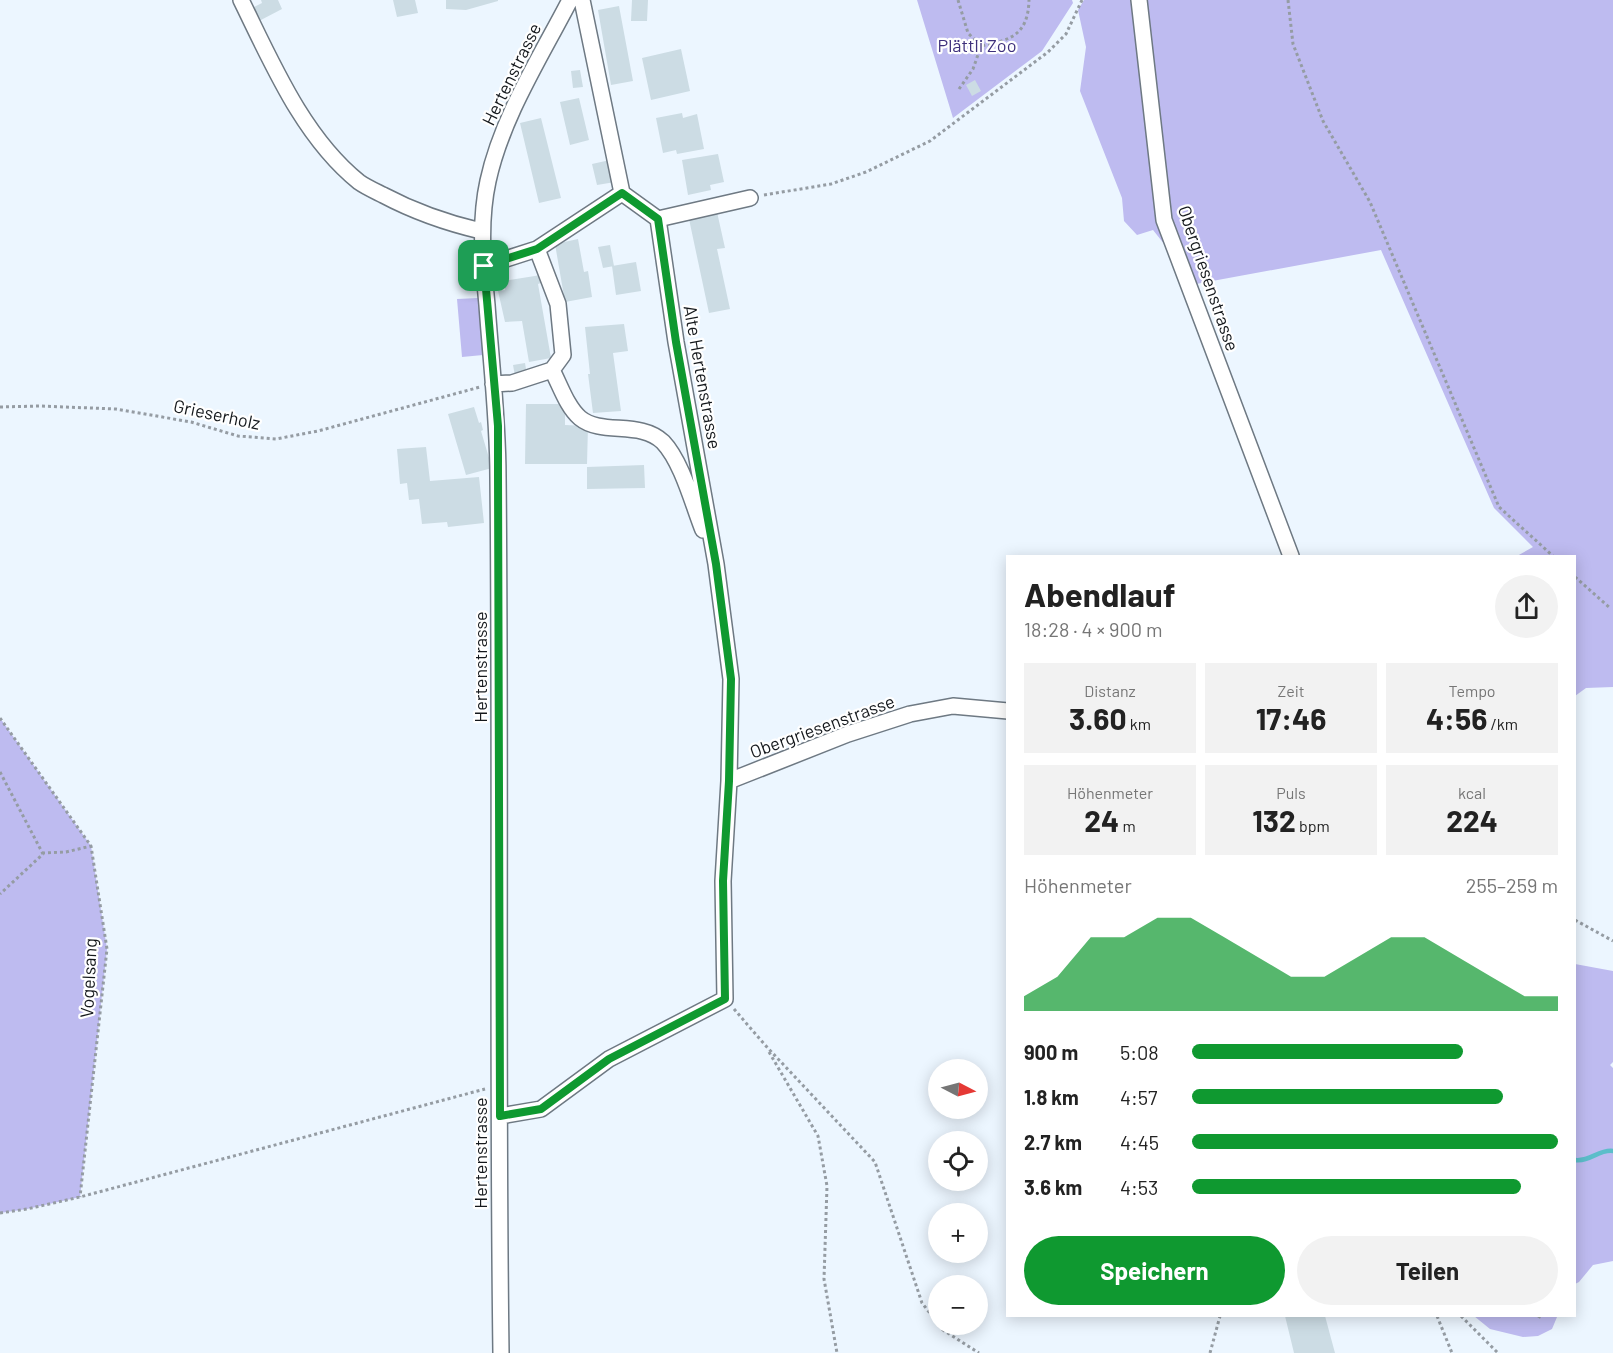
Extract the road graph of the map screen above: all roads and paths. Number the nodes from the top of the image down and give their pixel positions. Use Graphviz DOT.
graph roads {
  1 [pos="240,0"];
  2 [pos="570,0"];
  3 [pos="582,0"];
  4 [pos="958,0"];
  5 [pos="1029,0"];
  6 [pos="1082,0"];
  7 [pos="1139,0"];
  8 [pos="1288,0"];
  9 [pos="981,46"];
  10 [pos="959,89"];
  11 [pos="622,193"];
  12 [pos="750,198"];
  13 [pos="658,219"];
  14 [pos="482,231"];
  15 [pos="537,249"];
  16 [pos="484,266"];
  17 [pos="552,370"];
  18 [pos="493,384"];
  19 [pos="0,407"];
  20 [pos="1291,555"];
  21 [pos="1552,555"];
  22 [pos="716,564"];
  23 [pos="1576,577"];
  24 [pos="1609,607"];
  25 [pos="1006,711"];
  26 [pos="0,718"];
  27 [pos="0,772"];
  28 [pos="729,781"];
  29 [pos="92,846"];
  30 [pos="42,853"];
  31 [pos="0,894"];
  32 [pos="1576,921"];
  33 [pos="1613,941"];
  34 [pos="725,999"];
  35 [pos="765,1046"];
  36 [pos="499,1086"];
  37 [pos="500,1116"];
  38 [pos="80,1197"];
  39 [pos="0,1213"];
  40 [pos="1220,1317"];
  41 [pos="1437,1317"];
  42 [pos="1462,1317"];
  43 [pos="501,1353"];
  44 [pos="837,1353"];
  45 [pos="979,1353"];
  46 [pos="1210,1353"];
  47 [pos="1452,1353"];
  48 [pos="1498,1353"];
  1 -- 14 [label="street"];
  2 -- 14 [label="street, Hertenstrasse"];
  3 -- 11 [label="street"];
  4 -- 9 [label="path"];
  5 -- 9 [label="path"];
  6 -- 12 [label="path"];
  7 -- 20 [label="street, Obergriesenstrasse"];
  8 -- 21 [label="path"];
  9 -- 10 [label="path"];
  11 -- 13 [label="street"];
  11 -- 15 [label="street"];
  12 -- 13 [label="street"];
  13 -- 22 [label="street, Alte Hertenstrasse"];
  14 -- 16 [label="street, Hertenstrasse"];
  15 -- 16 [label="street"];
  15 -- 17 [label="street"];
  16 -- 18 [label="street, Hertenstrasse"];
  17 -- 18 [label="street"];
  17 -- 22 [label="street"];
  18 -- 19 [label="path, Grieserholz"];
  18 -- 36 [label="street, Hertenstrasse"];
  22 -- 28 [label="street, Alte Hertenstrasse"];
  23 -- 24 [label="path"];
  25 -- 28 [label="street, Obergriesenstrasse"];
  26 -- 29 [label="path, Vogelsang"];
  27 -- 30 [label="path"];
  28 -- 34 [label="street"];
  29 -- 30 [label="path"];
  29 -- 38 [label="path, Vogelsang"];
  30 -- 31 [label="path"];
  32 -- 33 [label="path"];
  34 -- 35 [label="path"];
  34 -- 37 [label="street"];
  35 -- 44 [label="path"];
  35 -- 45 [label="path"];
  36 -- 37 [label="street, Hertenstrasse"];
  36 -- 38 [label="path"];
  37 -- 43 [label="street, Hertenstrasse"];
  38 -- 39 [label="path"];
  40 -- 46 [label="path"];
  41 -- 47 [label="path"];
  42 -- 48 [label="path"];
}
